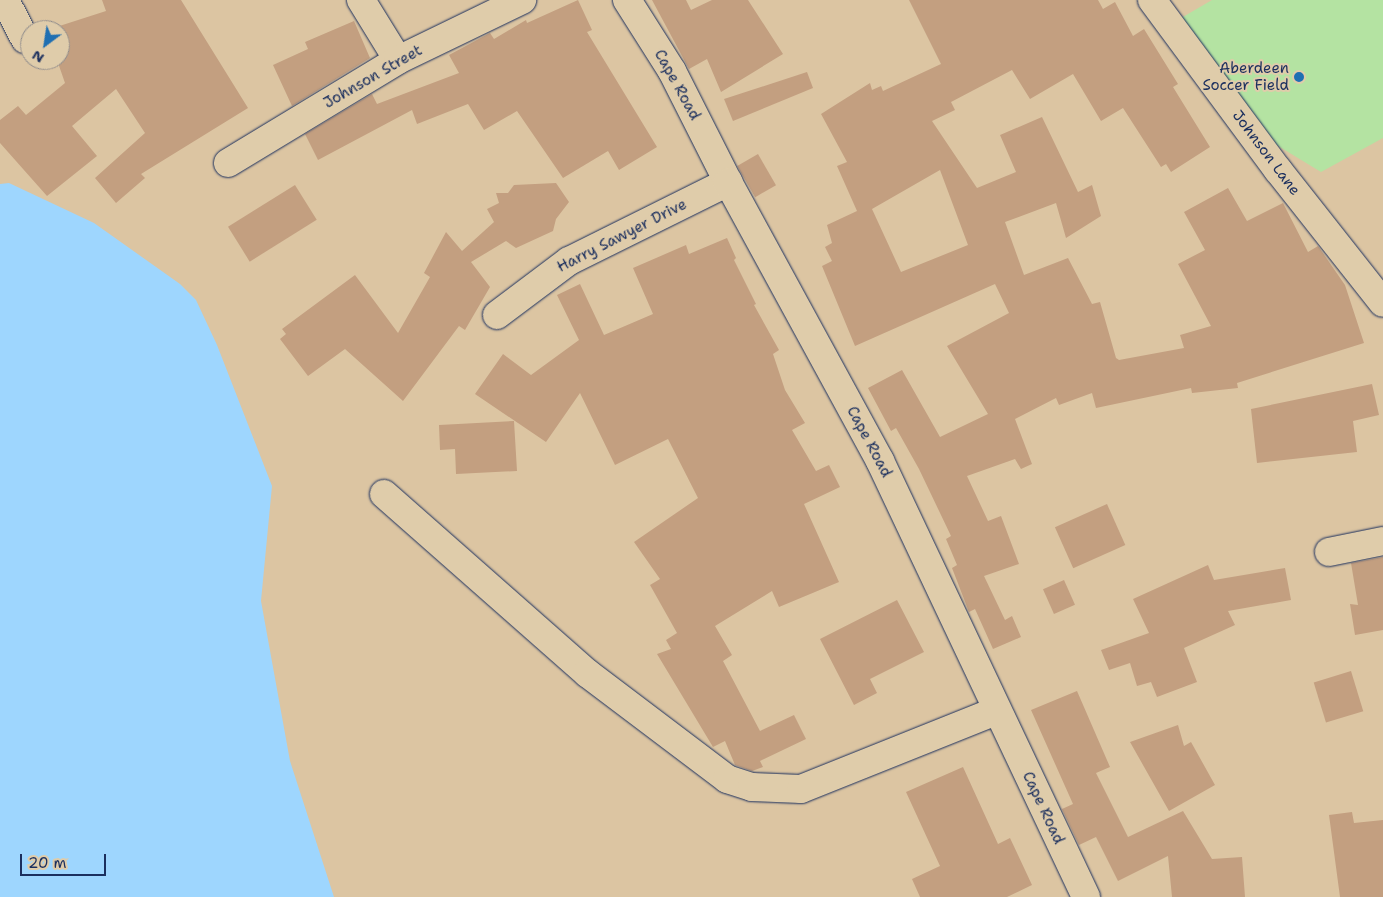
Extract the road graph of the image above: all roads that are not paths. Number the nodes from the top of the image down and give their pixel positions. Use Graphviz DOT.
graph roads {
  1 [pos="5,0"];
  2 [pos="361,0"];
  3 [pos="522,0"];
  4 [pos="628,0"];
  5 [pos="1152,0"];
  6 [pos="20,29"];
  7 [pos="398,60"];
  8 [pos="228,163"];
  9 [pos="728,182"];
  10 [pos="1383,303"];
  11 [pos="497,315"];
  12 [pos="384,494"];
  13 [pos="1383,541"];
  14 [pos="1329,552"];
  15 [pos="996,711"];
  16 [pos="1086,897"];
  1 -- 6 [label="street"];
  2 -- 7 [label="street"];
  3 -- 7 [label="street, Johnson Street"];
  4 -- 9 [label="street, Cape Road"];
  5 -- 10 [label="street, Johnson Lane"];
  7 -- 8 [label="street, Johnson Street"];
  9 -- 11 [label="street, Harry Sawyer Drive"];
  9 -- 15 [label="street, Cape Road"];
  12 -- 15 [label="street"];
  13 -- 14 [label="street"];
  15 -- 16 [label="street, Cape Road"];
}
